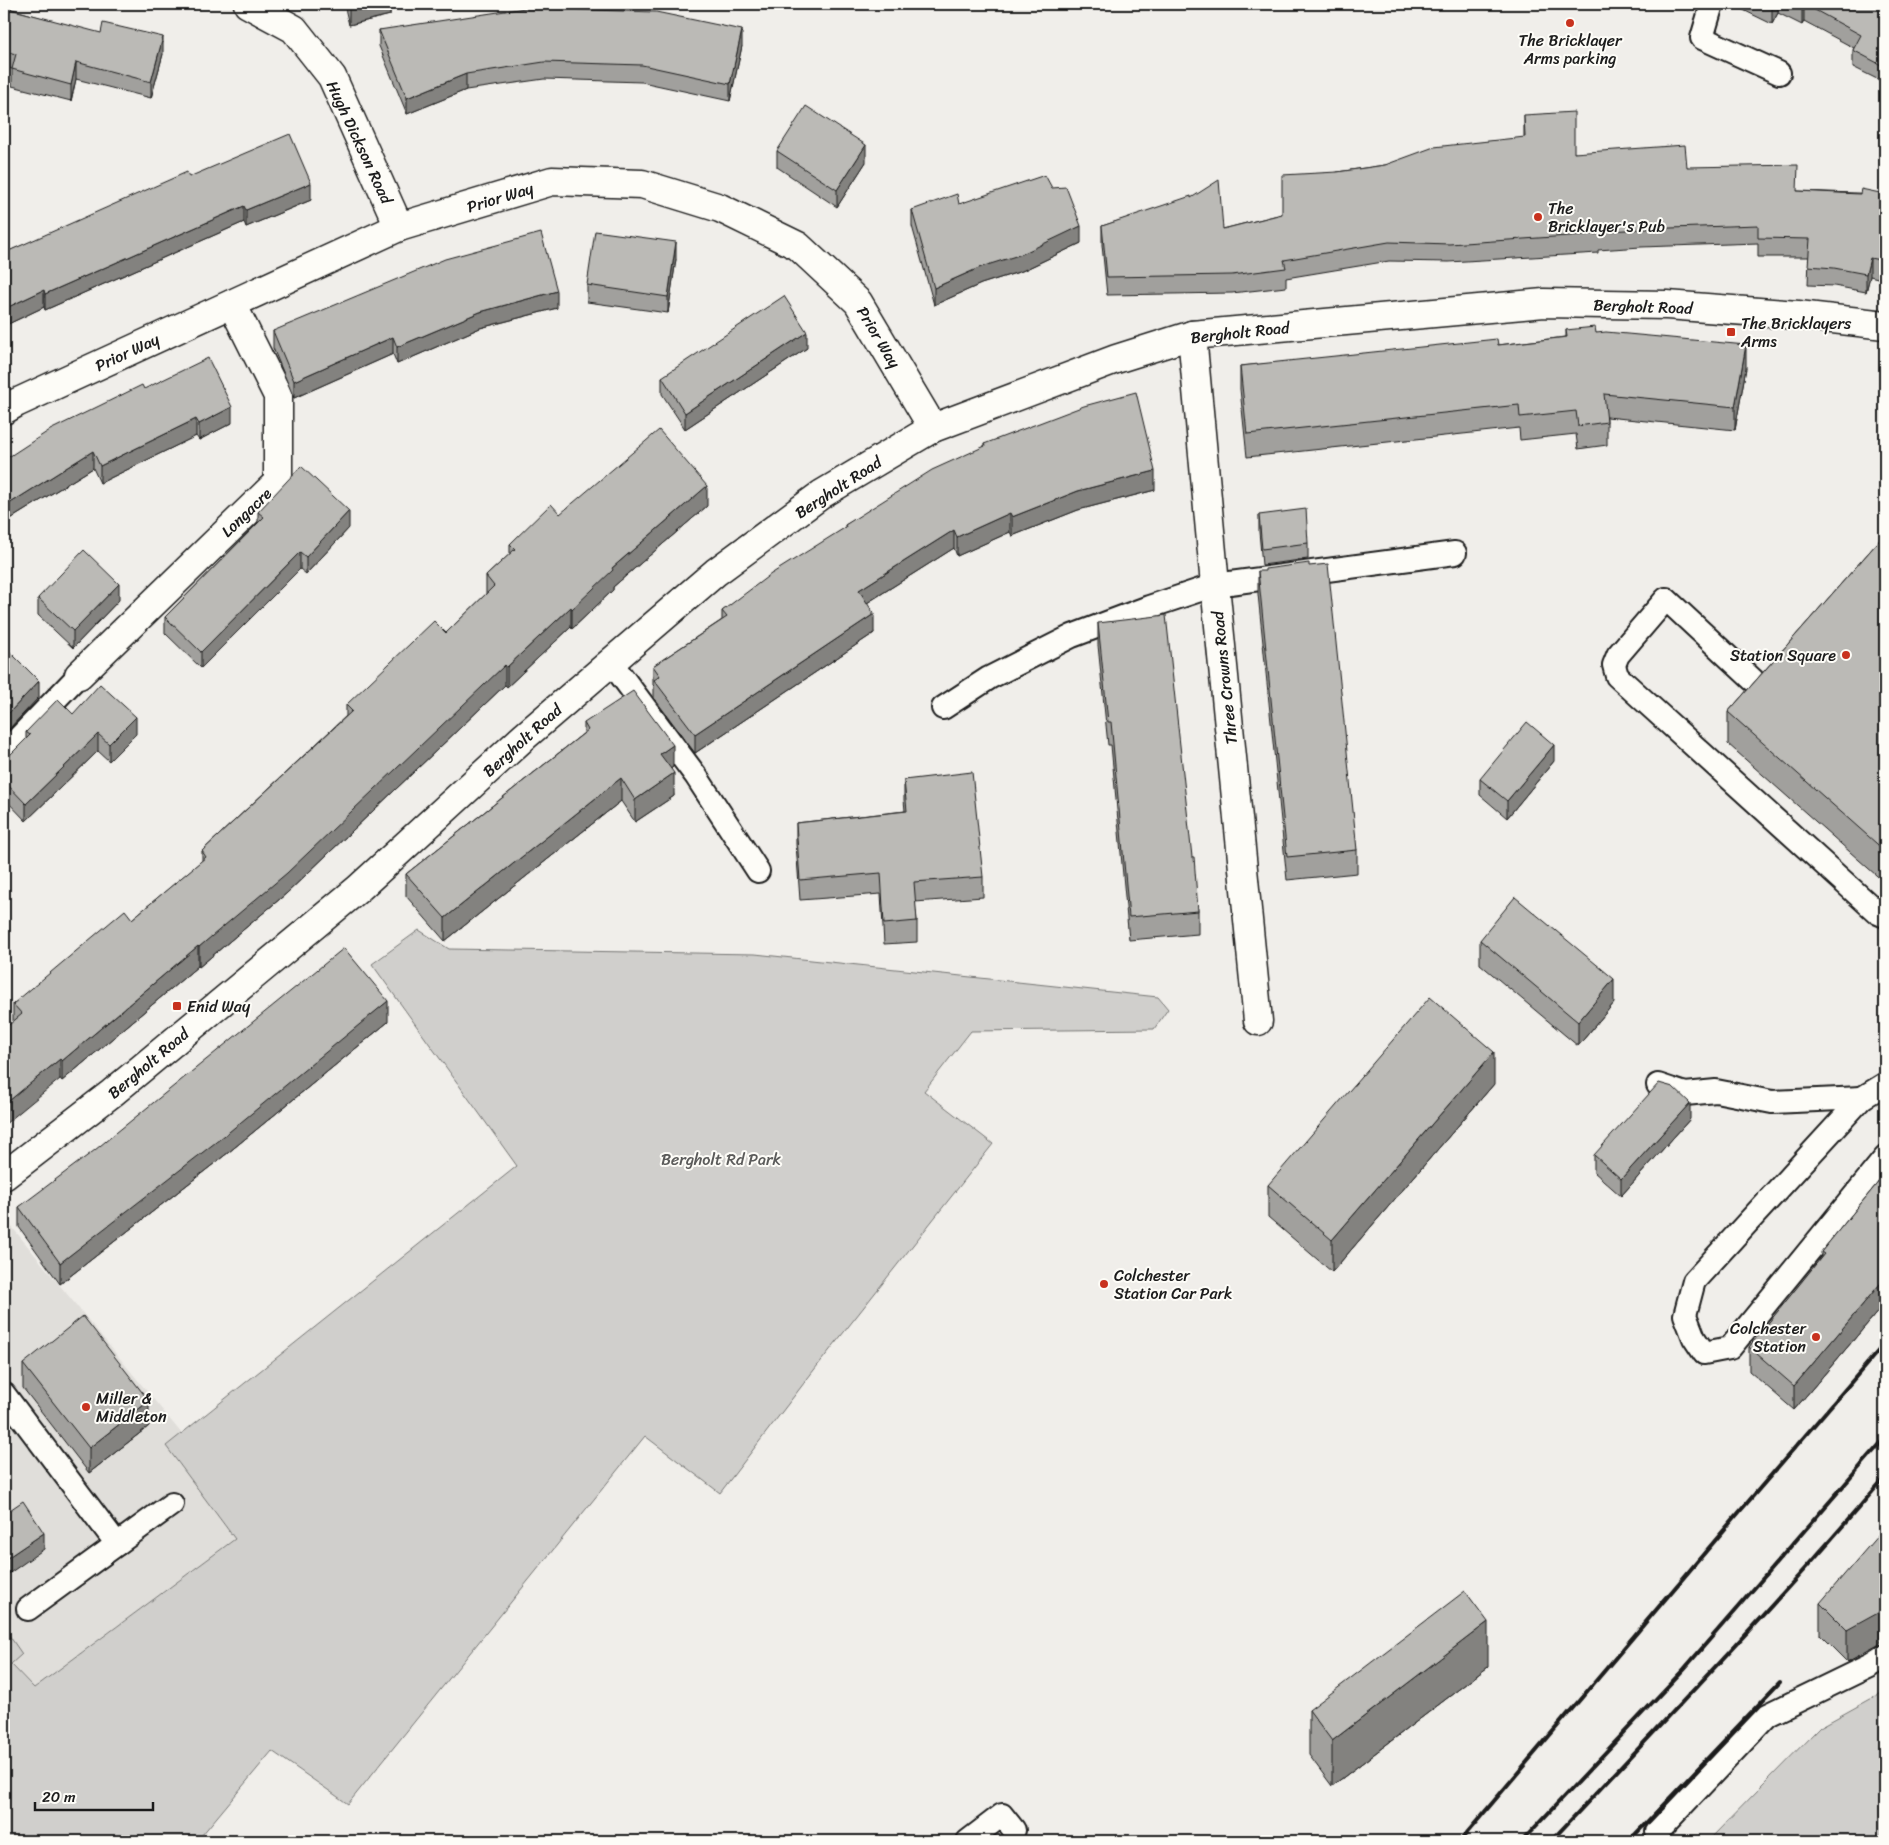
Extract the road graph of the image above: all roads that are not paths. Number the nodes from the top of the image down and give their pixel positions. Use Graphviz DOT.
graph roads {
  1 [pos="248,4"];
  2 [pos="1712,4"];
  3 [pos="1779,73"];
  4 [pos="399,227"];
  5 [pos="232,304"];
  6 [pos="1885,325"];
  7 [pos="1192,336"];
  8 [pos="4,410"];
  9 [pos="933,428"];
  10 [pos="1455,552"];
  11 [pos="1215,585"];
  12 [pos="612,662"];
  13 [pos="79,675"];
  14 [pos="1753,680"];
  15 [pos="944,708"];
  16 [pos="4,753"];
  17 [pos="758,871"];
  18 [pos="1885,916"];
  19 [pos="1258,1021"];
  20 [pos="1885,1084"];
  21 [pos="1658,1085"];
  22 [pos="1862,1098"];
  23 [pos="1885,1158"];
  24 [pos="4,1176"];
  25 [pos="4,1394"];
  26 [pos="172,1504"];
  27 [pos="117,1544"];
  28 [pos="28,1609"];
  29 [pos="1885,1656"];
  30 [pos="1014,1830"];
  31 [pos="1657,1832"];
  32 [pos="968,1841"];
  1 -- 4 [label="street, Hugh Dickson Road"];
  2 -- 3 [label="lane"];
  4 -- 5 [label="street, Prior Way"];
  4 -- 9 [label="street, Prior Way"];
  5 -- 8 [label="street, Prior Way"];
  5 -- 13 [label="street, Longacre"];
  6 -- 7 [label="street, Bergholt Road"];
  7 -- 9 [label="street, Bergholt Road"];
  7 -- 11 [label="street, Three Crowns Road"];
  9 -- 12 [label="street, Bergholt Road"];
  10 -- 11 [label="lane"];
  11 -- 15 [label="lane"];
  11 -- 19 [label="street, Three Crowns Road"];
  12 -- 17 [label="lane"];
  12 -- 24 [label="street, Bergholt Road"];
  13 -- 16 [label="lane"];
  14 -- 18 [label="lane"];
  20 -- 22 [label="lane"];
  21 -- 22 [label="lane"];
  22 -- 23 [label="lane"];
  25 -- 27 [label="lane"];
  26 -- 27 [label="lane"];
  27 -- 28 [label="lane"];
  29 -- 31 [label="lane"];
  30 -- 32 [label="lane"];
}
